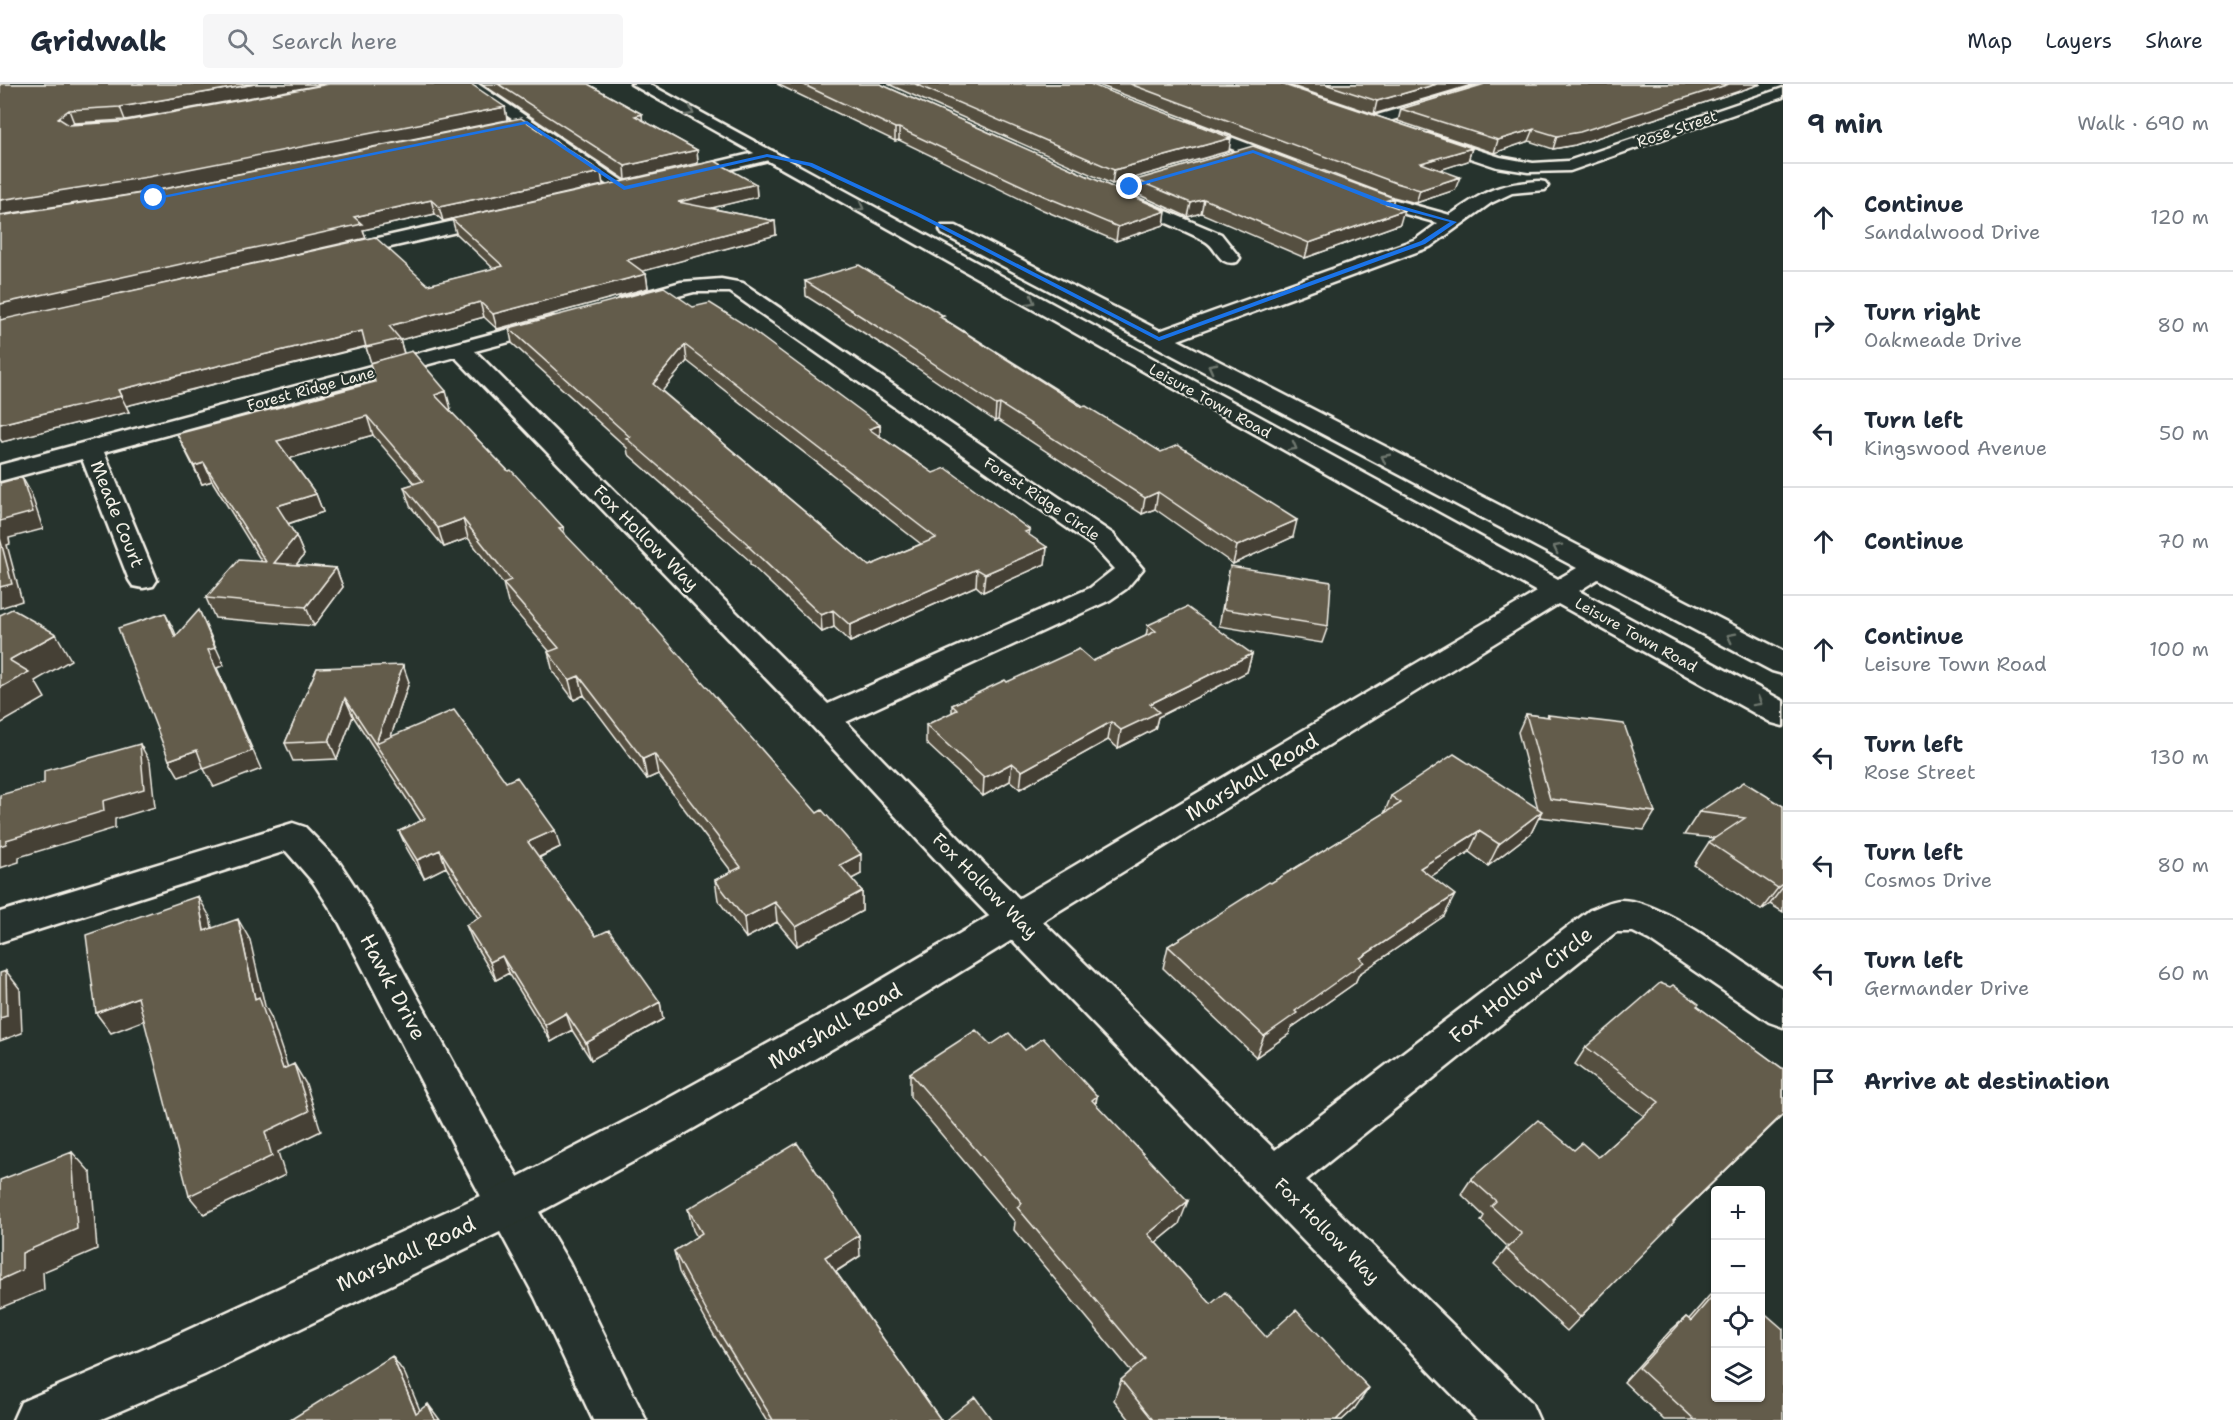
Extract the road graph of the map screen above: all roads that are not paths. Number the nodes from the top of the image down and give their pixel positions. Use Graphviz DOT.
graph roads {
  1 [pos="468,84"];
  2 [pos="638,84"];
  3 [pos="676,84"];
  4 [pos="1499,84"];
  5 [pos="1437,86"];
  6 [pos="1783,92"];
  7 [pos="1464,94"];
  8 [pos="1176,122"];
  9 [pos="527,123"];
  10 [pos="504,127"];
  11 [pos="1395,128"];
  12 [pos="1418,136"];
  13 [pos="1253,151"];
  14 [pos="767,155"];
  15 [pos="1222,160"];
  16 [pos="1308,173"];
  17 [pos="1520,174"];
  18 [pos="667,179"];
  19 [pos="1560,180"];
  20 [pos="1331,182"];
  21 [pos="645,183"];
  22 [pos="1133,186"];
  23 [pos="624,188"];
  24 [pos="865,190"];
  25 [pos="601,194"];
  26 [pos="899,204"];
  27 [pos="520,212"];
  28 [pos="930,220"];
  29 [pos="1454,222"];
  30 [pos="324,256"];
  31 [pos="1230,258"];
  32 [pos="603,309"];
  33 [pos="570,318"];
  34 [pos="1159,339"];
  35 [pos="460,349"];
  36 [pos="90,448"];
  37 [pos="0,473"];
  38 [pos="1598,568"];
  39 [pos="143,580"];
  40 [pos="1559,593"];
  41 [pos="1783,663"];
  42 [pos="1783,715"];
  43 [pos="824,719"];
  44 [pos="1016,918"];
  45 [pos="0,927"];
  46 [pos="1783,1010"];
  47 [pos="1274,1178"];
  48 [pos="509,1205"];
  49 [pos="39,1420"];
  50 [pos="620,1420"];
  51 [pos="1512,1420"];
  1 -- 9 [label="street"];
  2 -- 14 [label="street, Leisure Town Road, one-way"];
  3 -- 26 [label="street"];
  4 -- 7 [label="street"];
  5 -- 7 [label="street"];
  6 -- 19 [label="street, Rose Street"];
  7 -- 11 [label="street"];
  8 -- 13 [label="street"];
  9 -- 10 [label="street"];
  9 -- 23 [label="street"];
  12 -- 17 [label="street"];
  13 -- 15 [label="street"];
  13 -- 16 [label="street"];
  14 -- 18 [label="street"];
  14 -- 24 [label="street"];
  14 -- 40 [label="street, Leisure Town Road, one-way"];
  17 -- 19 [label="street, Rose Street"];
  17 -- 19 [label="street"];
  17 -- 29 [label="street, Rose Street"];
  20 -- 29 [label="street"];
  21 -- 23 [label="street"];
  22 -- 31 [label="street"];
  23 -- 25 [label="street"];
  27 -- 30 [label="street"];
  28 -- 34 [label="street, Leisure Town Road"];
  29 -- 34 [label="street, Rose Street"];
  32 -- 43 [label="street, Forest Ridge Circle"];
  33 -- 35 [label="street, Forest Ridge Lane"];
  38 -- 34 [label="street, Leisure Town Road, one-way"];
  35 -- 36 [label="street, Forest Ridge Lane"];
  35 -- 43 [label="street, Fox Hollow Way"];
  36 -- 37 [label="street, Forest Ridge Lane"];
  36 -- 39 [label="street, Meade Court"];
  38 -- 40 [label="street, Marshall Road"];
  41 -- 38 [label="street, Leisure Town Road, one-way"];
  40 -- 42 [label="street, Leisure Town Road, one-way"];
  40 -- 44 [label="street, Marshall Road"];
  43 -- 44 [label="street, Fox Hollow Way"];
  44 -- 47 [label="street, Fox Hollow Way"];
  44 -- 48 [label="street, Marshall Road"];
  45 -- 48 [label="street, Hawk Drive"];
  46 -- 47 [label="street, Fox Hollow Circle"];
  47 -- 51 [label="street, Fox Hollow Way"];
  48 -- 49 [label="street, Marshall Road"];
  48 -- 50 [label="street, Hawk Drive"];
}
